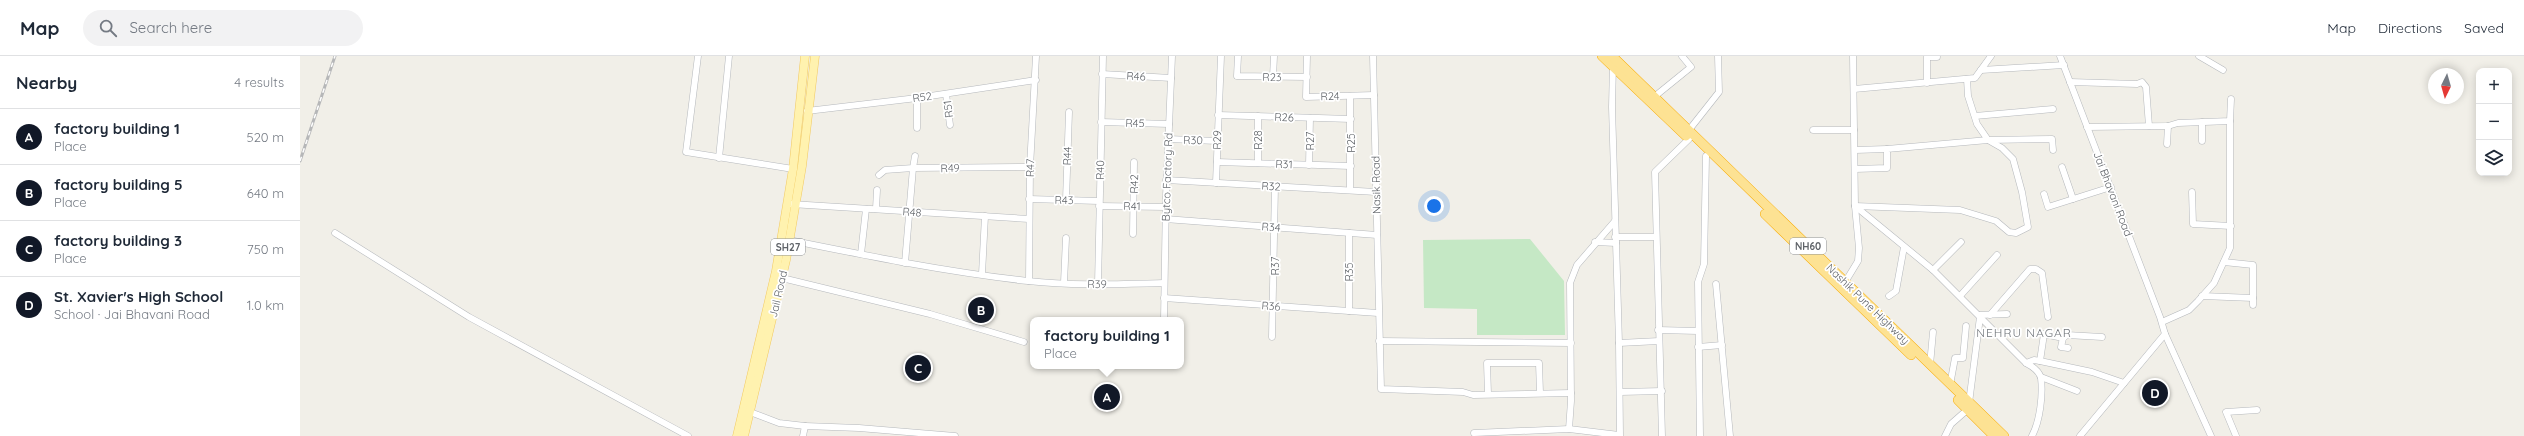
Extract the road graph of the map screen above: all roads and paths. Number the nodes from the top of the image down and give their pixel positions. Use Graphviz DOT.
graph roads {
  1 [pos="698,56"];
  2 [pos="729,56"];
  3 [pos="1036,56"];
  4 [pos="1103,56"];
  5 [pos="1172,56"];
  6 [pos="1221,56"];
  7 [pos="1238,56"];
  8 [pos="1274,56"];
  9 [pos="1307,56"];
  10 [pos="1373,56"];
  11 [pos="1602,56"];
  12 [pos="1682,56"];
  13 [pos="1718,56"];
  14 [pos="1854,56"];
  15 [pos="1991,56"];
  16 [pos="2060,56"];
  17 [pos="805,57"];
  18 [pos="1937,57"];
  19 [pos="2202,57"];
  20 [pos="815,58"];
  21 [pos="1613,61"];
  22 [pos="2064,65"];
  23 [pos="1981,70"];
  24 [pos="2223,70"];
  25 [pos="1102,74"];
  26 [pos="1273,77"];
  27 [pos="1171,78"];
  28 [pos="1307,78"];
  29 [pos="1967,79"];
  30 [pos="1036,80"];
  31 [pos="2070,82"];
  32 [pos="1927,83"];
  33 [pos="1854,89"];
  34 [pos="946,94"];
  35 [pos="1374,95"];
  36 [pos="1350,96"];
  37 [pos="1654,97"];
  38 [pos="917,98"];
  39 [pos="2231,99"];
  40 [pos="2053,109"];
  41 [pos="807,111"];
  42 [pos="1069,112"];
  43 [pos="1218,115"];
  44 [pos="1258,116"];
  45 [pos="1975,116"];
  46 [pos="1310,118"];
  47 [pos="1351,119"];
  48 [pos="2230,121"];
  49 [pos="1101,122"];
  50 [pos="2202,122"];
  51 [pos="1169,124"];
  52 [pos="950,125"];
  53 [pos="2149,126"];
  54 [pos="2168,126"];
  55 [pos="2087,127"];
  56 [pos="917,128"];
  57 [pos="1813,130"];
  58 [pos="1854,130"];
  59 [pos="1689,135"];
  60 [pos="1168,139"];
  61 [pos="1988,140"];
  62 [pos="1217,141"];
  63 [pos="2202,141"];
  64 [pos="2167,144"];
  65 [pos="1887,149"];
  66 [pos="1855,150"];
  67 [pos="2053,150"];
  68 [pos="914,156"];
  69 [pos="1706,156"];
  70 [pos="719,158"];
  71 [pos="1134,162"];
  72 [pos="1217,162"];
  73 [pos="1258,163"];
  74 [pos="1309,165"];
  75 [pos="1350,166"];
  76 [pos="1030,167"];
  77 [pos="2062,167"];
  78 [pos="913,168"];
  79 [pos="793,169"];
  80 [pos="1855,169"];
  81 [pos="879,175"];
  82 [pos="1166,180"];
  83 [pos="1216,183"];
  84 [pos="1275,186"];
  85 [pos="2111,187"];
  86 [pos="877,190"];
  87 [pos="1350,190"];
  88 [pos="1376,192"];
  89 [pos="2192,192"];
  90 [pos="2044,194"];
  91 [pos="1029,199"];
  92 [pos="2073,199"];
  93 [pos="1066,200"];
  94 [pos="790,203"];
  95 [pos="1099,203"];
  96 [pos="1133,206"];
  97 [pos="1855,206"];
  98 [pos="1166,207"];
  99 [pos="866,209"];
  100 [pos="876,209"];
  101 [pos="909,211"];
  102 [pos="985,216"];
  103 [pos="1029,219"];
  104 [pos="1165,219"];
  105 [pos="1615,220"];
  106 [pos="2231,226"];
  107 [pos="1275,227"];
  108 [pos="335,233"];
  109 [pos="1349,233"];
  110 [pos="1133,234"];
  111 [pos="1377,235"];
  112 [pos="1656,237"];
  113 [pos="1066,238"];
  114 [pos="789,240"];
  115 [pos="1615,240"];
  116 [pos="1595,242"];
  117 [pos="1961,242"];
  118 [pos="1904,246"];
  119 [pos="861,254"];
  120 [pos="1997,255"];
  121 [pos="2224,262"];
  122 [pos="905,263"];
  123 [pos="1934,270"];
  124 [pos="982,274"];
  125 [pos="782,278"];
  126 [pos="1029,281"];
  127 [pos="1064,283"];
  128 [pos="1164,283"];
  129 [pos="1839,283"];
  130 [pos="1098,284"];
  131 [pos="1716,284"];
  132 [pos="1889,296"];
  133 [pos="1960,296"];
  134 [pos="2202,296"];
  135 [pos="1164,298"];
  136 [pos="2253,298"];
  137 [pos="2253,305"];
  138 [pos="1274,306"];
  139 [pos="1349,311"];
  140 [pos="1378,314"];
  141 [pos="2007,314"];
  142 [pos="1990,315"];
  143 [pos="1980,316"];
  144 [pos="1164,317"];
  145 [pos="2048,317"];
  146 [pos="2162,322"];
  147 [pos="1966,326"];
  148 [pos="1658,330"];
  149 [pos="1698,330"];
  150 [pos="1933,332"];
  151 [pos="2164,334"];
  152 [pos="1272,337"];
  153 [pos="2102,337"];
  154 [pos="2063,338"];
  155 [pos="1380,341"];
  156 [pos="1024,342"];
  157 [pos="1571,342"];
  158 [pos="1619,342"];
  159 [pos="1659,342"];
  160 [pos="1722,345"];
  161 [pos="1698,347"];
  162 [pos="2068,348"];
  163 [pos="2040,361"];
  164 [pos="2026,363"];
  165 [pos="757,365"];
  166 [pos="1930,365"];
  167 [pos="2041,377"];
  168 [pos="2124,383"];
  169 [pos="1950,385"];
  170 [pos="1662,391"];
  171 [pos="2077,391"];
  172 [pos="1620,392"];
  173 [pos="1540,393"];
  174 [pos="1571,393"];
  175 [pos="1488,394"];
  176 [pos="1968,406"];
  177 [pos="2257,410"];
  178 [pos="750,412"];
  179 [pos="805,426"];
  180 [pos="1569,429"];
  181 [pos="1474,433"];
  182 [pos="938,435"];
  183 [pos="688,436"];
  184 [pos="737,436"];
  185 [pos="744,436"];
  186 [pos="803,436"];
  187 [pos="955,436"];
  188 [pos="1619,436"];
  189 [pos="1662,436"];
  190 [pos="1700,436"];
  191 [pos="1730,436"];
  192 [pos="1945,436"];
  193 [pos="1994,436"];
  194 [pos="2004,436"];
  195 [pos="2032,436"];
  196 [pos="2080,436"];
  197 [pos="2211,436"];
  198 [pos="2236,436"];
  1 -- 70 [label="street"];
  2 -- 70 [label="street"];
  3 -- 30 [label="street, R47"];
  4 -- 25 [label="street, R40"];
  5 -- 27 [label="street, Bytco Factory Rd"];
  6 -- 43 [label="street, R29"];
  7 -- 26 [label="street, R23"];
  8 -- 26 [label="street"];
  9 -- 28 [label="street"];
  10 -- 35 [label="street, Nasik Road"];
  11 -- 21 [label="highway, Nashik Pune Highway / NH60"];
  12 -- 37 [label="street"];
  13 -- 59 [label="street"];
  14 -- 33 [label="street"];
  15 -- 23 [label="street"];
  16 -- 22 [label="street, Jai Bhavani Road"];
  17 -- 20 [label="main road"];
  17 -- 79 [label="main road"];
  18 -- 32 [label="street"];
  19 -- 24 [label="street"];
  20 -- 41 [label="main road, Jail Road / SH27"];
  21 -- 37 [label="highway, Nashik Pune Highway / NH60"];
  21 -- 59 [label="highway, Nashik Pune Highway / NH60"];
  21 -- 105 [label="street"];
  22 -- 23 [label="street"];
  22 -- 31 [label="street, Jai Bhavani Road"];
  23 -- 29 [label="street"];
  25 -- 27 [label="street, R46"];
  25 -- 49 [label="street, R40"];
  26 -- 28 [label="street, R23"];
  27 -- 51 [label="street, Bytco Factory Rd"];
  28 -- 36 [label="street, R24"];
  29 -- 32 [label="street"];
  29 -- 45 [label="street"];
  30 -- 34 [label="street, R52"];
  30 -- 76 [label="street, R47"];
  31 -- 53 [label="street"];
  31 -- 55 [label="street, Jai Bhavani Road"];
  32 -- 33 [label="street"];
  33 -- 58 [label="street"];
  34 -- 38 [label="street, R52"];
  34 -- 52 [label="street, R51"];
  35 -- 36 [label="street, R24"];
  35 -- 88 [label="street, Nasik Road"];
  36 -- 47 [label="street, R25"];
  37 -- 59 [label="highway, Nashik Pune Highway / NH60"];
  38 -- 41 [label="street, R52"];
  38 -- 56 [label="street"];
  39 -- 48 [label="street"];
  40 -- 45 [label="street"];
  41 -- 94 [label="main road, Jail Road / SH27"];
  42 -- 93 [label="street, R44"];
  43 -- 44 [label="street, R26"];
  43 -- 62 [label="street, R29"];
  44 -- 46 [label="street, R26"];
  44 -- 73 [label="street, R28"];
  45 -- 61 [label="street"];
  46 -- 47 [label="street, R26"];
  46 -- 74 [label="street, R27"];
  47 -- 75 [label="street, R25"];
  48 -- 50 [label="street"];
  48 -- 106 [label="street"];
  49 -- 51 [label="street, R45"];
  49 -- 95 [label="street, R40"];
  50 -- 54 [label="street"];
  50 -- 63 [label="street"];
  51 -- 60 [label="street, Bytco Factory Rd"];
  53 -- 54 [label="street"];
  53 -- 55 [label="street"];
  54 -- 64 [label="street"];
  55 -- 85 [label="street, Jai Bhavani Road"];
  57 -- 58 [label="street"];
  58 -- 66 [label="street"];
  59 -- 69 [label="highway, Nashik Pune Highway / NH60"];
  59 -- 112 [label="street"];
  59 -- 129 [label="highway, Nashik Pune Highway / NH60"];
  60 -- 62 [label="street, R30"];
  60 -- 82 [label="street, Bytco Factory Rd"];
  61 -- 65 [label="street"];
  61 -- 67 [label="street"];
  61 -- 97 [label="street"];
  62 -- 72 [label="street, R29"];
  65 -- 66 [label="street"];
  65 -- 80 [label="street"];
  66 -- 80 [label="street"];
  68 -- 78 [label="street"];
  69 -- 129 [label="highway, Nashik Pune Highway / NH60"];
  69 -- 149 [label="street"];
  70 -- 79 [label="street"];
  71 -- 96 [label="street, R42"];
  72 -- 73 [label="street, R31"];
  72 -- 83 [label="street, R29"];
  73 -- 74 [label="street, R31"];
  74 -- 75 [label="street, R31"];
  75 -- 87 [label="street, R25"];
  76 -- 78 [label="street, R49"];
  76 -- 91 [label="street, R47"];
  77 -- 92 [label="street"];
  78 -- 81 [label="street, R49"];
  78 -- 101 [label="street"];
  79 -- 94 [label="main road"];
  80 -- 97 [label="street"];
  82 -- 83 [label="street, R32"];
  82 -- 98 [label="street, Bytco Factory Rd"];
  83 -- 84 [label="street, R32"];
  84 -- 87 [label="street, R32"];
  84 -- 107 [label="street, R37"];
  85 -- 92 [label="street"];
  85 -- 146 [label="street, Jai Bhavani Road"];
  86 -- 100 [label="street"];
  87 -- 88 [label="street, R32"];
  88 -- 111 [label="street, Nasik Road"];
  89 -- 106 [label="street"];
  90 -- 92 [label="street"];
  91 -- 93 [label="street, R43"];
  91 -- 103 [label="street, R47"];
  93 -- 95 [label="street, R43"];
  94 -- 99 [label="street, R48"];
  94 -- 114 [label="main road, Jail Road / SH27"];
  94 -- 165 [label="main road"];
  95 -- 96 [label="street, R41"];
  95 -- 130 [label="street, R40"];
  96 -- 98 [label="street, R41"];
  96 -- 110 [label="street, R42"];
  97 -- 118 [label="street"];
  97 -- 129 [label="street"];
  98 -- 104 [label="street, Bytco Factory Rd"];
  99 -- 100 [label="street, R48"];
  99 -- 119 [label="street"];
  100 -- 101 [label="street, R48"];
  101 -- 102 [label="street, R48"];
  101 -- 122 [label="street"];
  102 -- 103 [label="street, R48"];
  102 -- 124 [label="street"];
  103 -- 126 [label="street, R47"];
  104 -- 107 [label="street, R34"];
  104 -- 128 [label="street, Bytco Factory Rd"];
  105 -- 115 [label="street"];
  105 -- 116 [label="street"];
  106 -- 121 [label="street"];
  107 -- 109 [label="street, R34"];
  107 -- 138 [label="street, R37"];
  108 -- 183 [label="street"];
  109 -- 111 [label="street, R34"];
  109 -- 139 [label="street, R35"];
  111 -- 140 [label="street, Nasik Road"];
  112 -- 115 [label="street"];
  112 -- 148 [label="street"];
  113 -- 127 [label="street"];
  114 -- 119 [label="street, R39"];
  114 -- 125 [label="main road, Jail Road / SH27"];
  115 -- 116 [label="street"];
  115 -- 158 [label="street"];
  116 -- 157 [label="street"];
  117 -- 123 [label="street"];
  118 -- 123 [label="street"];
  118 -- 132 [label="street"];
  119 -- 122 [label="street, R39"];
  120 -- 133 [label="street"];
  121 -- 134 [label="street"];
  121 -- 136 [label="street"];
  122 -- 124 [label="street, R39"];
  123 -- 133 [label="street"];
  124 -- 126 [label="street, R39"];
  125 -- 156 [label="street"];
  125 -- 165 [label="main road, Jail Road / SH27"];
  126 -- 127 [label="street, R39"];
  127 -- 130 [label="street, R39"];
  128 -- 130 [label="street, R39"];
  128 -- 135 [label="street, Bytco Factory Rd"];
  129 -- 166 [label="highway, Nashik Pune Highway / NH60"];
  129 -- 176 [label="highway, Nashik Pune Highway / NH60"];
  131 -- 160 [label="street"];
  133 -- 143 [label="street"];
  134 -- 136 [label="street"];
  134 -- 146 [label="street"];
  135 -- 138 [label="street, R36"];
  135 -- 144 [label="street, Bytco Factory Rd"];
  136 -- 137 [label="street"];
  138 -- 139 [label="street, R36"];
  138 -- 152 [label="street, R37"];
  139 -- 140 [label="street, R36"];
  140 -- 155 [label="street, Nasik Road"];
  141 -- 142 [label="street"];
  142 -- 143 [label="street"];
  142 -- 145 [label="street"];
  143 -- 164 [label="street"];
  143 -- 176 [label="street"];
  146 -- 151 [label="street, Jai Bhavani Road"];
  147 -- 169 [label="street"];
  148 -- 149 [label="street"];
  148 -- 159 [label="street"];
  149 -- 161 [label="street"];
  150 -- 166 [label="street"];
  151 -- 168 [label="street"];
  151 -- 197 [label="street, Jai Bhavani Road"];
  153 -- 154 [label="street"];
  154 -- 162 [label="street"];
  154 -- 163 [label="street"];
  155 -- 157 [label="street"];
  155 -- 175 [label="street, Nasik Road"];
  157 -- 174 [label="street"];
  158 -- 159 [label="street"];
  158 -- 172 [label="street"];
  159 -- 170 [label="street"];
  160 -- 161 [label="street"];
  160 -- 191 [label="street"];
  161 -- 190 [label="street"];
  163 -- 164 [label="street"];
  163 -- 168 [label="street"];
  164 -- 167 [label="street"];
  165 -- 178 [label="main road, Jail Road / SH27"];
  165 -- 184 [label="main road"];
  166 -- 169 [label="highway, Nashik Pune Highway / NH60"];
  167 -- 171 [label="street"];
  167 -- 195 [label="street"];
  168 -- 196 [label="street"];
  169 -- 176 [label="highway, Nashik Pune Highway / NH60"];
  170 -- 172 [label="street"];
  170 -- 189 [label="street"];
  172 -- 188 [label="street"];
  173 -- 174 [label="street"];
  173 -- 175 [label="street"];
  173 -- 175 [label="street"];
  174 -- 180 [label="street"];
  176 -- 192 [label="street"];
  176 -- 193 [label="highway, Nashik Pune Highway / NH60"];
  176 -- 194 [label="highway, Nashik Pune Highway / NH60"];
  177 -- 198 [label="street"];
  178 -- 179 [label="street"];
  178 -- 185 [label="main road, Jail Road / SH27"];
  179 -- 182 [label="street"];
  179 -- 186 [label="street"];
  180 -- 181 [label="street"];
  180 -- 188 [label="street"];
  182 -- 187 [label="street"];
}
